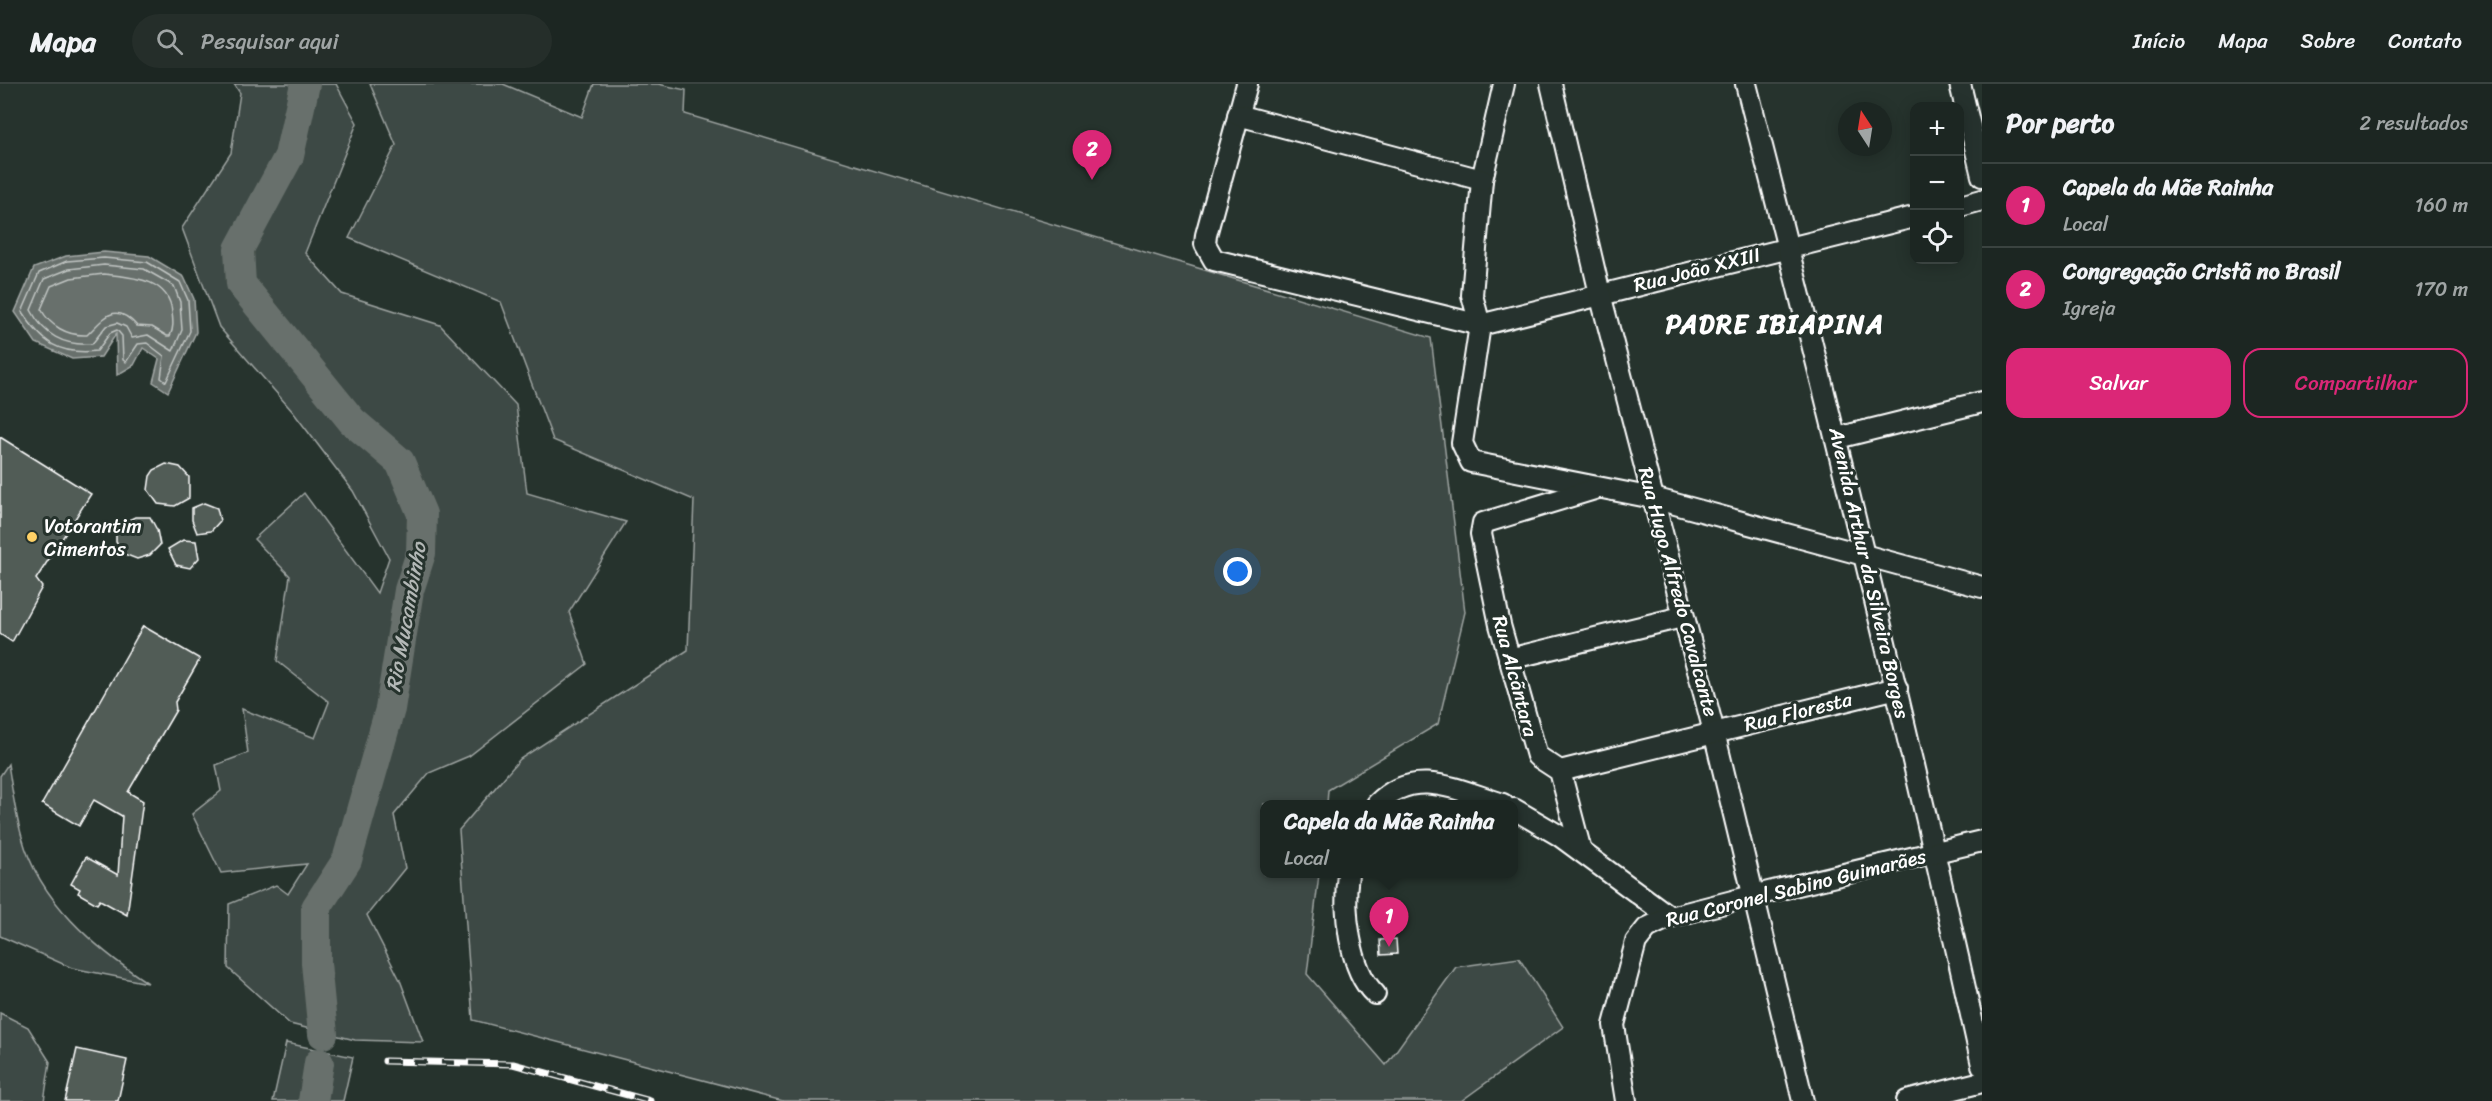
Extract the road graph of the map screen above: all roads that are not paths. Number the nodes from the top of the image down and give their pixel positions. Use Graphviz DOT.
graph roads {
  1 [pos="1247,84"];
  2 [pos="1504,84"];
  3 [pos="1551,84"];
  4 [pos="1746,84"];
  5 [pos="1959,84"];
  6 [pos="1238,115"];
  7 [pos="1982,176"];
  8 [pos="1482,180"];
  9 [pos="1982,201"];
  10 [pos="1964,205"];
  11 [pos="1910,218"];
  12 [pos="1788,247"];
  13 [pos="1600,294"];
  14 [pos="1480,325"];
  15 [pos="1982,402"];
  16 [pos="1837,438"];
  17 [pos="1602,487"];
  18 [pos="1653,498"];
  19 [pos="1864,557"];
  20 [pos="1982,587"];
  21 [pos="1682,617"];
  22 [pos="1509,658"];
  23 [pos="1897,688"];
  24 [pos="1714,732"];
  25 [pos="1560,771"];
  26 [pos="1381,800"];
  27 [pos="1490,800"];
  28 [pos="1518,810"];
  29 [pos="1982,842"];
  30 [pos="1581,851"];
  31 [pos="1936,852"];
  32 [pos="1348,878"];
  33 [pos="1752,896"];
  34 [pos="1670,917"];
  35 [pos="1375,994"];
  36 [pos="1982,1065"];
  37 [pos="1982,1082"];
  38 [pos="1626,1101"];
  39 [pos="1803,1101"];
  40 [pos="1907,1101"];
  1 -- 6 [label="street"];
  2 -- 8 [label="street"];
  3 -- 13 [label="street, Rua Hugo Alfredo Cavalcante"];
  4 -- 12 [label="street, Avenida Arthur da Silveira Borges"];
  5 -- 7 [label="street"];
  6 -- 8 [label="street"];
  6 -- 14 [label="street"];
  8 -- 14 [label="street"];
  9 -- 10 [label="street"];
  11 -- 12 [label="street, Rua João XXIII"];
  12 -- 13 [label="street, Rua João XXIII"];
  12 -- 16 [label="street, Avenida Arthur da Silveira Borges"];
  13 -- 14 [label="street, Rua João XXIII"];
  13 -- 18 [label="street, Rua Hugo Alfredo Cavalcante"];
  14 -- 17 [label="street"];
  15 -- 16 [label="street"];
  16 -- 19 [label="street, Avenida Arthur da Silveira Borges"];
  17 -- 18 [label="street"];
  17 -- 22 [label="street, Rua Alcãntara"];
  18 -- 19 [label="street"];
  18 -- 21 [label="street, Rua Hugo Alfredo Cavalcante"];
  19 -- 20 [label="street"];
  19 -- 23 [label="street, Avenida Arthur da Silveira Borges"];
  21 -- 22 [label="street"];
  21 -- 24 [label="street, Rua Hugo Alfredo Cavalcante"];
  22 -- 25 [label="street, Rua Alcãntara"];
  23 -- 24 [label="street, Rua Floresta"];
  23 -- 31 [label="street, Avenida Arthur da Silveira Borges"];
  24 -- 25 [label="street, Rua Floresta"];
  24 -- 33 [label="street, Rua Hugo Alfredo Cavalcante"];
  25 -- 30 [label="street"];
  26 -- 27 [label="street"];
  28 -- 30 [label="street"];
  29 -- 31 [label="street, Rua Coronel Sabino Guimarães"];
  30 -- 34 [label="street"];
  31 -- 33 [label="street, Rua Coronel Sabino Guimarães"];
  31 -- 36 [label="street, Avenida Arthur da Silveira Borges"];
  32 -- 35 [label="street"];
  33 -- 34 [label="street, Rua Coronel Sabino Guimarães"];
  33 -- 39 [label="street, Rua Hugo Alfredo Cavalcante"];
  34 -- 38 [label="street, Rua Coronel Sabino Guimarães"];
  37 -- 40 [label="street"];
}
